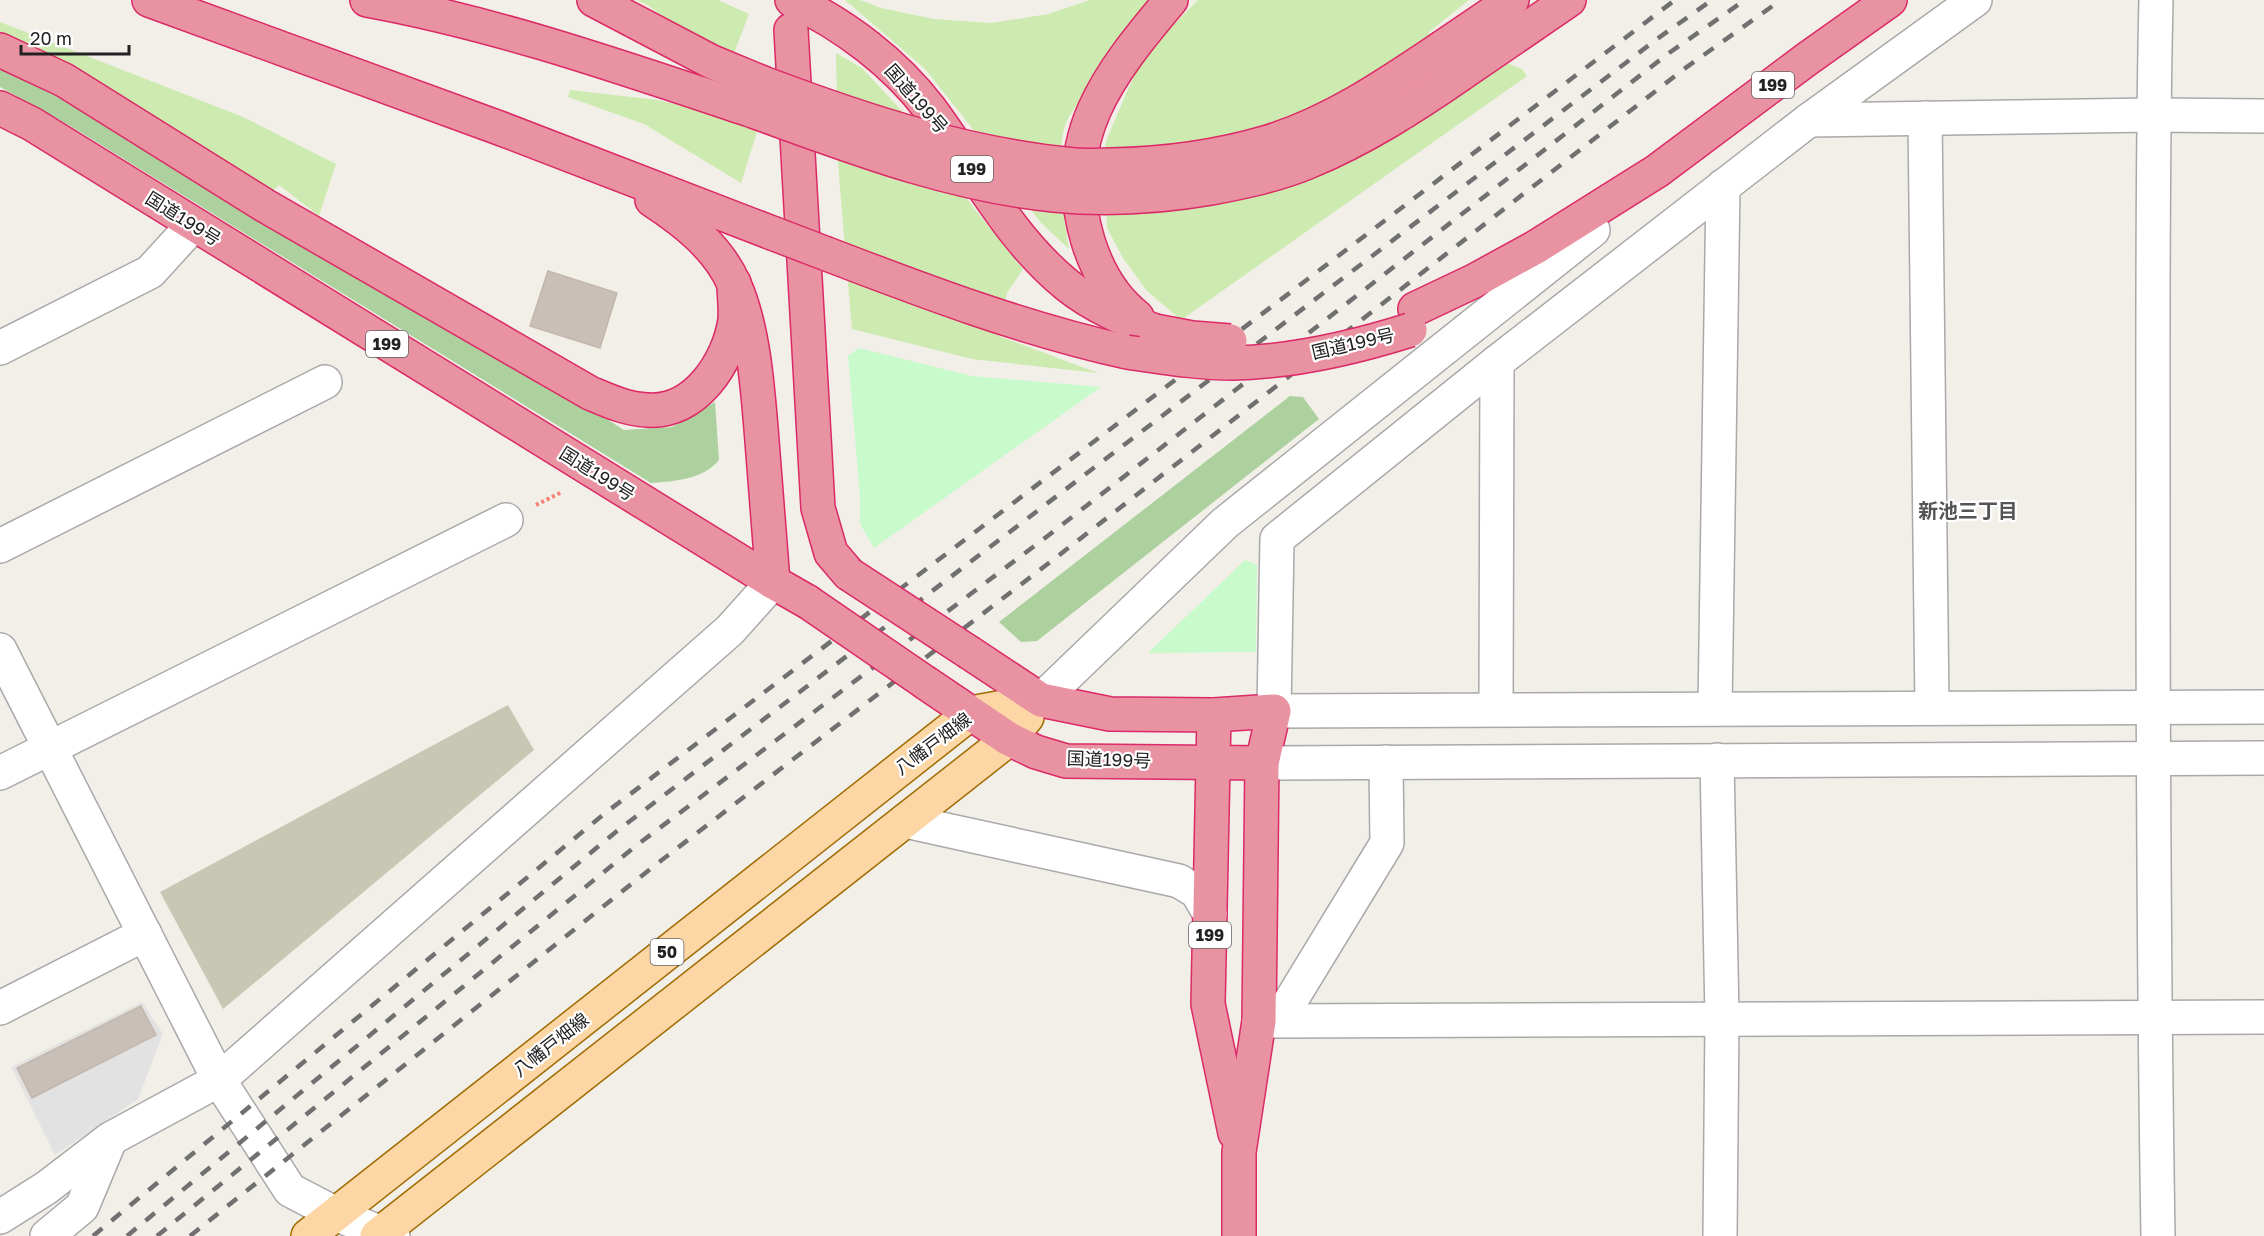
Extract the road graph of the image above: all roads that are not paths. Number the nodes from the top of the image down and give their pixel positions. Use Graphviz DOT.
graph roads {
  1 [pos="148,0"];
  2 [pos="367,0"];
  3 [pos="594,0"];
  4 [pos="1171,0"];
  5 [pos="1512,0"];
  6 [pos="1569,0"];
  7 [pos="1890,0"];
  8 [pos="1975,0"];
  9 [pos="2156,0"];
  10 [pos="791,15"];
  11 [pos="0,50"];
  12 [pos="758,97"];
  13 [pos="0,108"];
  14 [pos="2153,115"];
  15 [pos="2264,116"];
  16 [pos="1924,118"];
  17 [pos="1809,120"];
  18 [pos="502,129"];
  19 [pos="1657,171"];
  20 [pos="1723,186"];
  21 [pos="193,225"];
  22 [pos="1593,230"];
  23 [pos="734,283"];
  24 [pos="1412,320"];
  25 [pos="1155,331"];
  26 [pos="0,348"];
  27 [pos="1497,362"];
  28 [pos="325,382"];
  29 [pos="506,520"];
  30 [pos="0,546"];
  31 [pos="773,582"];
  32 [pos="0,650"];
  33 [pos="1041,700"];
  34 [pos="2153,707"];
  35 [pos="2264,707"];
  36 [pos="1715,708"];
  37 [pos="1932,708"];
  38 [pos="1496,709"];
  39 [pos="1274,711"];
  40 [pos="971,712"];
  41 [pos="1215,715"];
  42 [pos="1009,739"];
  43 [pos="49,748"];
  44 [pos="2264,758"];
  45 [pos="2153,759"];
  46 [pos="1717,760"];
  47 [pos="1215,762"];
  48 [pos="1386,762"];
  49 [pos="1262,763"];
  50 [pos="0,773"];
  51 [pos="905,821"];
  52 [pos="1210,914"];
  53 [pos="145,934"];
  54 [pos="0,1008"];
  55 [pos="2154,1016"];
  56 [pos="2264,1017"];
  57 [pos="1722,1018"];
  58 [pos="1269,1020"];
  59 [pos="219,1080"];
  60 [pos="110,1139"];
  61 [pos="1239,1152"];
  62 [pos="336,1214"];
  63 [pos="0,1217"];
  64 [pos="384,1235"];
  65 [pos="47,1236"];
  66 [pos="308,1236"];
  67 [pos="1239,1236"];
  68 [pos="1720,1236"];
  69 [pos="2158,1236"];
  1 -- 18 [label="highway, 国道199号 / 199"];
  2 -- 12 [label="highway"];
  3 -- 12 [label="highway"];
  4 -- 25 [label="highway, 国道199号 / 199"];
  5 -- 12 [label="highway, bridge"];
  6 -- 12 [label="highway, bridge"];
  7 -- 19 [label="highway, 国道199号 / 199"];
  8 -- 17 [label="street"];
  9 -- 14 [label="street"];
  10 -- 25 [label="highway, 国道199号 / 199"];
  10 -- 33 [label="highway, 国道199号 / 199, bridge"];
  11 -- 23 [label="highway"];
  13 -- 21 [label="highway, 国道199号 / 199"];
  14 -- 15 [label="street"];
  14 -- 16 [label="street"];
  14 -- 34 [label="street"];
  16 -- 17 [label="street"];
  16 -- 37 [label="street"];
  17 -- 20 [label="street"];
  18 -- 23 [label="highway"];
  18 -- 24 [label="highway, 国道199号 / 199, bridge"];
  19 -- 22 [label="highway, 国道199号 / 199"];
  19 -- 24 [label="highway, 国道199号 / 199"];
  20 -- 27 [label="street"];
  20 -- 36 [label="street"];
  21 -- 26 [label="street"];
  21 -- 31 [label="highway, 国道199号 / 199"];
  22 -- 24 [label="highway, 国道199号 / 199"];
  22 -- 33 [label="street"];
  23 -- 31 [label="highway"];
  24 -- 25 [label="highway, 国道199号 / 199, bridge"];
  27 -- 38 [label="street"];
  27 -- 39 [label="street"];
  28 -- 30 [label="street"];
  29 -- 43 [label="street"];
  31 -- 40 [label="highway, 国道199号 / 199, bridge"];
  31 -- 59 [label="street"];
  32 -- 43 [label="street"];
  33 -- 40 [label="main road, 八幡戸畑線 / 50"];
  33 -- 41 [label="highway, 国道199号 / 199"];
  33 -- 42 [label="main road, 50"];
  34 -- 35 [label="street"];
  34 -- 37 [label="street"];
  34 -- 45 [label="street"];
  36 -- 37 [label="street"];
  36 -- 38 [label="street"];
  38 -- 39 [label="street"];
  39 -- 41 [label="highway, 国道199号 / 199"];
  39 -- 49 [label="highway, 199"];
  40 -- 42 [label="highway, 国道199号 / 199"];
  40 -- 62 [label="main road, 八幡戸畑線 / 50"];
  41 -- 47 [label="highway, 199"];
  42 -- 47 [label="highway, 国道199号 / 199"];
  42 -- 51 [label="main road, 50"];
  43 -- 50 [label="street"];
  43 -- 53 [label="street"];
  44 -- 45 [label="street"];
  45 -- 46 [label="street"];
  45 -- 55 [label="street"];
  46 -- 48 [label="street"];
  46 -- 57 [label="street"];
  47 -- 49 [label="highway, 国道199号 / 199"];
  47 -- 52 [label="highway, 199"];
  48 -- 49 [label="street"];
  48 -- 58 [label="street"];
  49 -- 58 [label="highway, 199"];
  51 -- 52 [label="street"];
  51 -- 64 [label="main road, 50"];
  52 -- 61 [label="highway, 199"];
  53 -- 54 [label="street"];
  53 -- 59 [label="street"];
  55 -- 56 [label="street"];
  55 -- 57 [label="street"];
  55 -- 69 [label="street"];
  57 -- 58 [label="street"];
  57 -- 68 [label="street"];
  58 -- 61 [label="highway, 199"];
  59 -- 60 [label="street"];
  59 -- 62 [label="street"];
  60 -- 63 [label="street"];
  60 -- 65 [label="street"];
  61 -- 67 [label="highway, 199"];
  62 -- 64 [label="street"];
  62 -- 66 [label="main road, 八幡戸畑線 / 50"];
}
